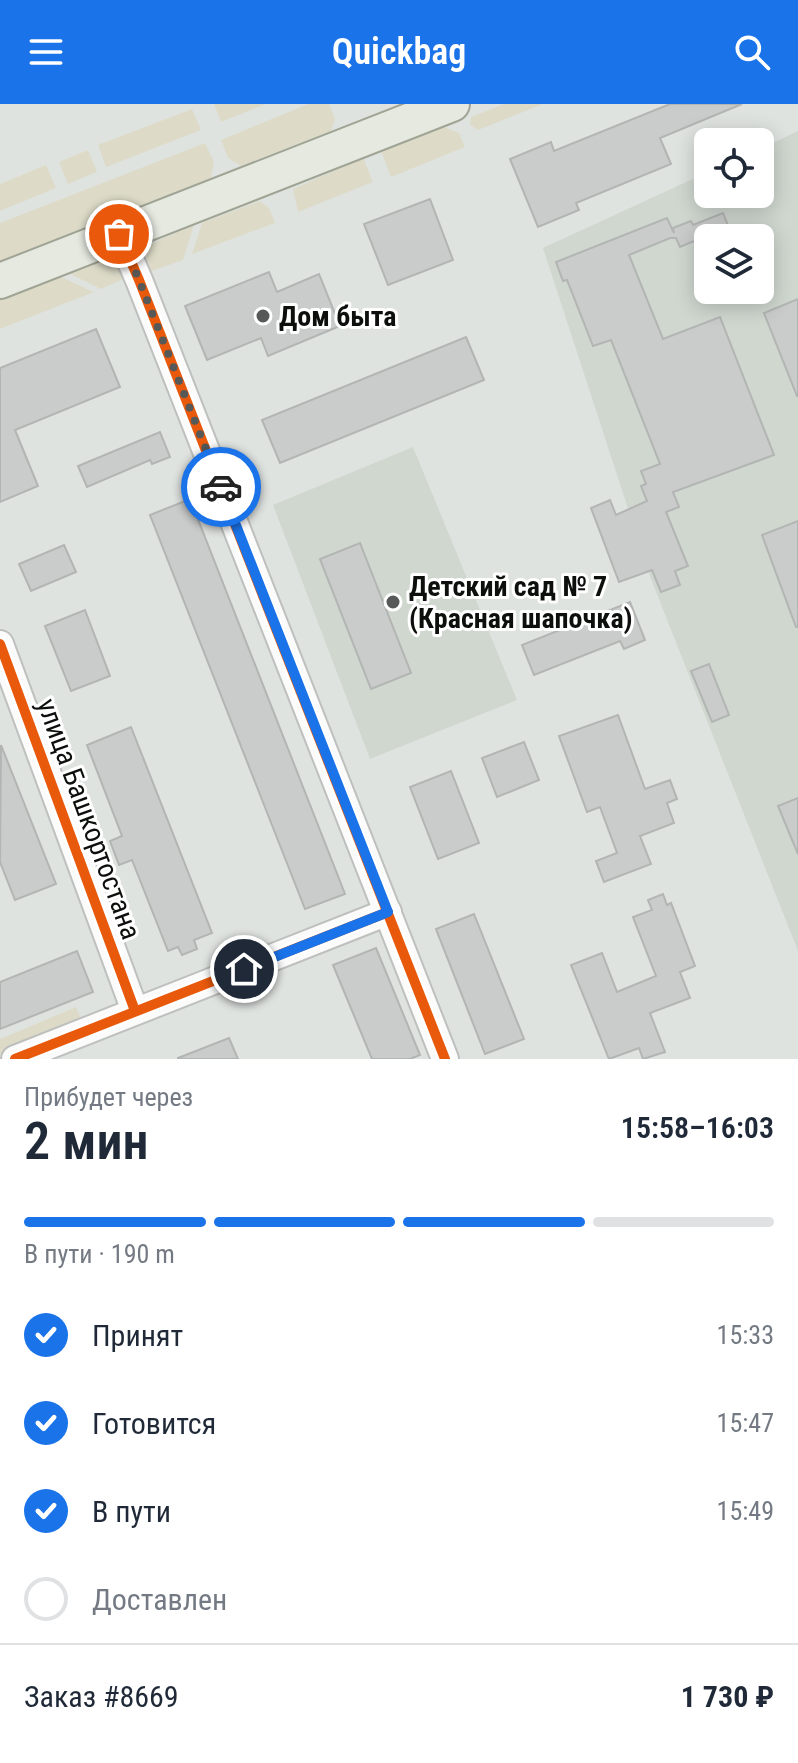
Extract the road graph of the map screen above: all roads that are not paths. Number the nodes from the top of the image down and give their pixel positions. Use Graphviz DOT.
graph roads {
  1 [pos="452,104"];
  2 [pos="394,114"];
  3 [pos="119,234"];
  4 [pos="0,281"];
  5 [pos="0,644"];
  6 [pos="388,912"];
  7 [pos="135,1011"];
  8 [pos="15,1059"];
  9 [pos="445,1059"];
  1 -- 2 [label="main road"];
  2 -- 3 [label="main road"];
  3 -- 4 [label="main road"];
  3 -- 6 [label="street"];
  5 -- 7 [label="street, улица Башкортостана"];
  6 -- 7 [label="street"];
  6 -- 9 [label="street"];
  7 -- 8 [label="street"];
}
